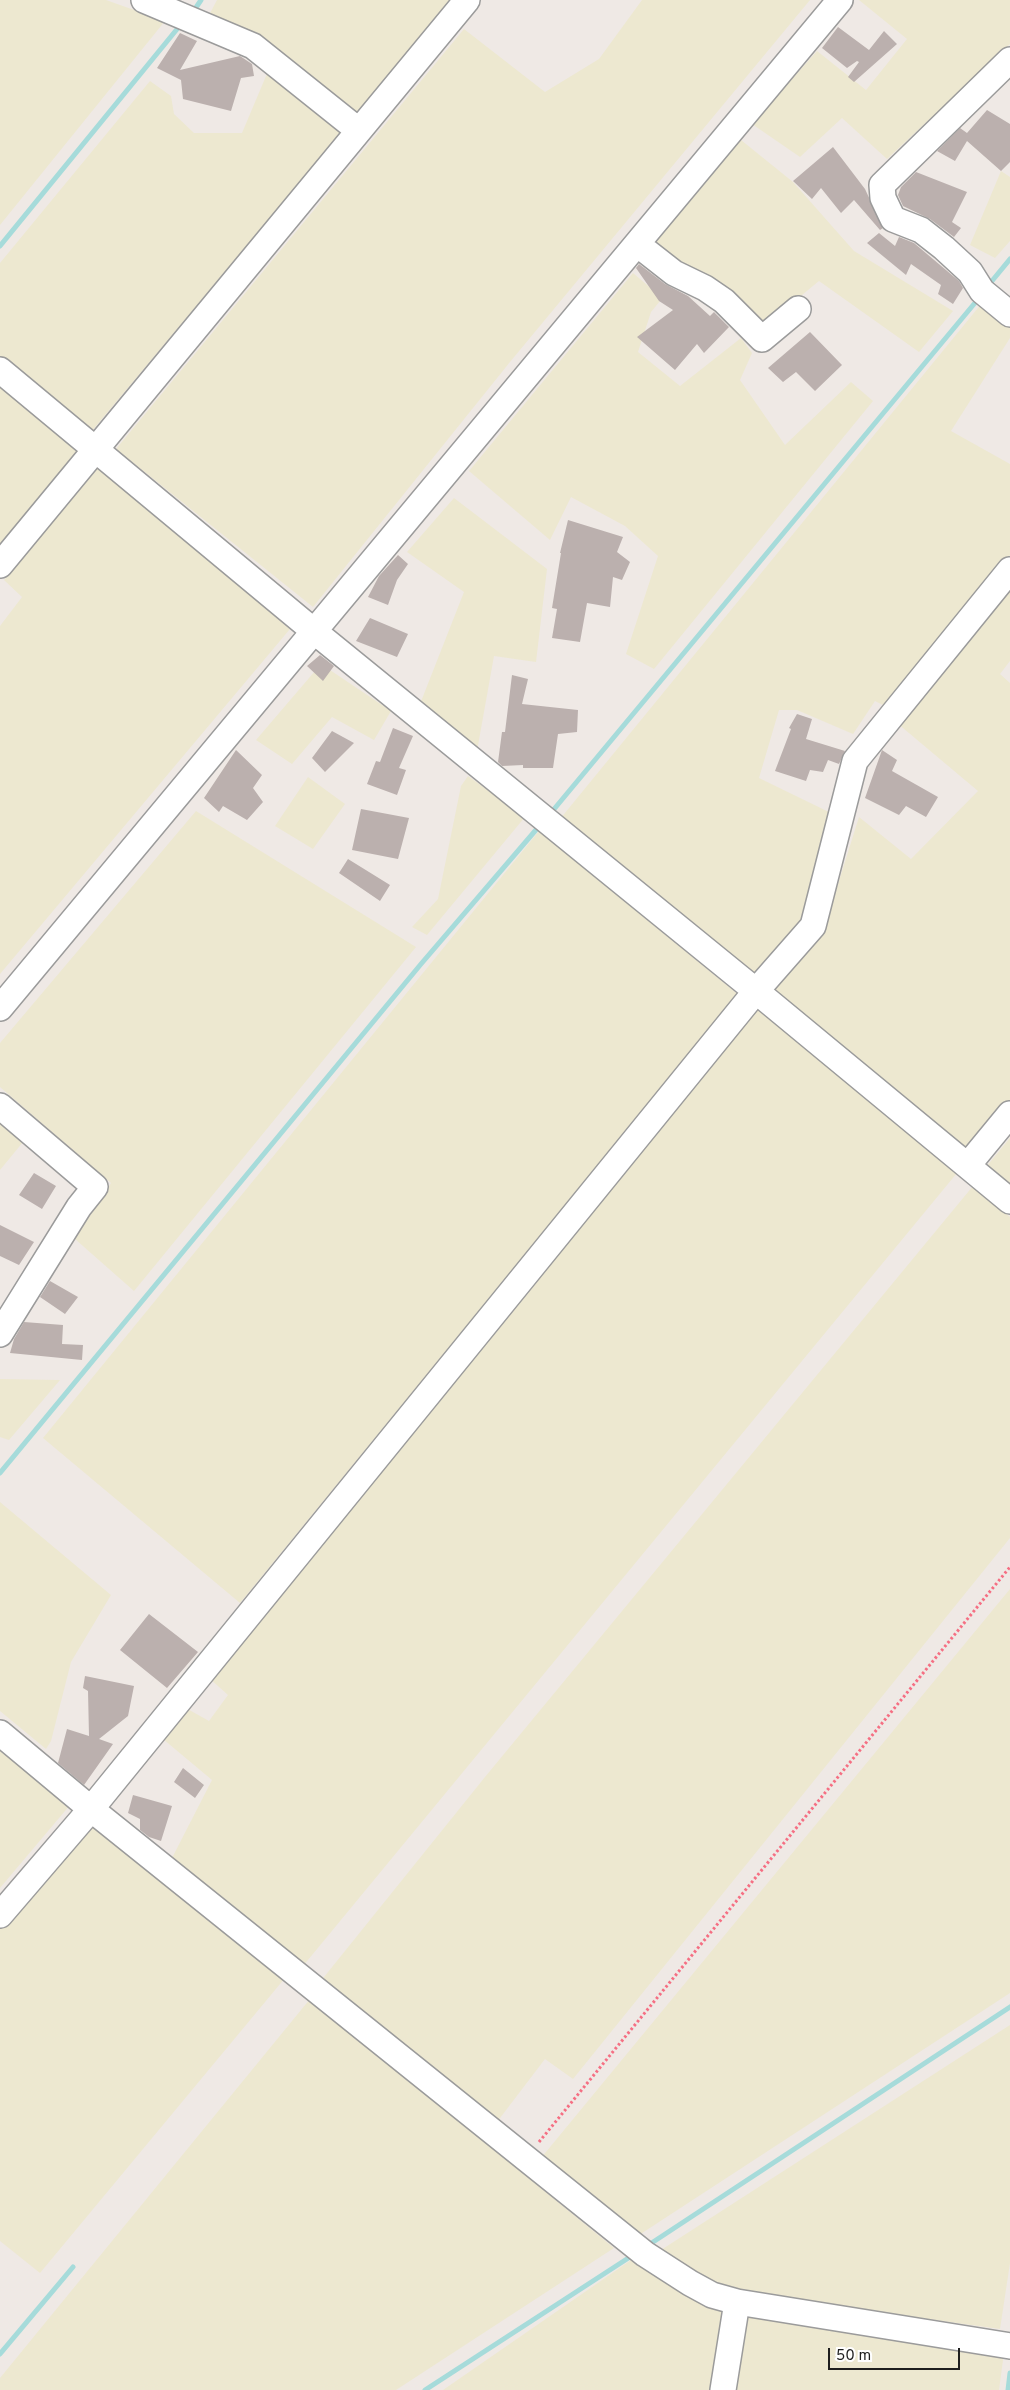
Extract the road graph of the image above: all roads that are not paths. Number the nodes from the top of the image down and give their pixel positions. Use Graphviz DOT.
graph roads {
  1 [pos="144,0"];
  2 [pos="467,0"];
  3 [pos="840,0"];
  4 [pos="1010,60"];
  5 [pos="358,130"];
  6 [pos="637,244"];
  7 [pos="798,308"];
  8 [pos="1010,314"];
  9 [pos="0,370"];
  10 [pos="95,450"];
  11 [pos="0,564"];
  12 [pos="1010,570"];
  13 [pos="315,632"];
  14 [pos="756,991"];
  15 [pos="0,1008"];
  16 [pos="0,1106"];
  17 [pos="1010,1114"];
  18 [pos="968,1164"];
  19 [pos="1010,1201"];
  20 [pos="0,1334"];
  21 [pos="0,1733"];
  22 [pos="91,1809"];
  23 [pos="0,1916"];
  24 [pos="736,2302"];
  25 [pos="1010,2346"];
  26 [pos="723,2390"];
  1 -- 5 [label="street"];
  2 -- 5 [label="street"];
  3 -- 6 [label="street"];
  4 -- 8 [label="street"];
  5 -- 10 [label="street"];
  6 -- 7 [label="street"];
  6 -- 13 [label="street"];
  9 -- 10 [label="street"];
  10 -- 11 [label="street"];
  10 -- 13 [label="street"];
  12 -- 14 [label="street"];
  13 -- 14 [label="street"];
  13 -- 15 [label="street"];
  14 -- 18 [label="street"];
  14 -- 22 [label="street"];
  16 -- 20 [label="street"];
  17 -- 18 [label="street"];
  18 -- 19 [label="street"];
  21 -- 22 [label="street"];
  22 -- 23 [label="street"];
  22 -- 24 [label="street"];
  24 -- 25 [label="street"];
  24 -- 26 [label="street"];
}
